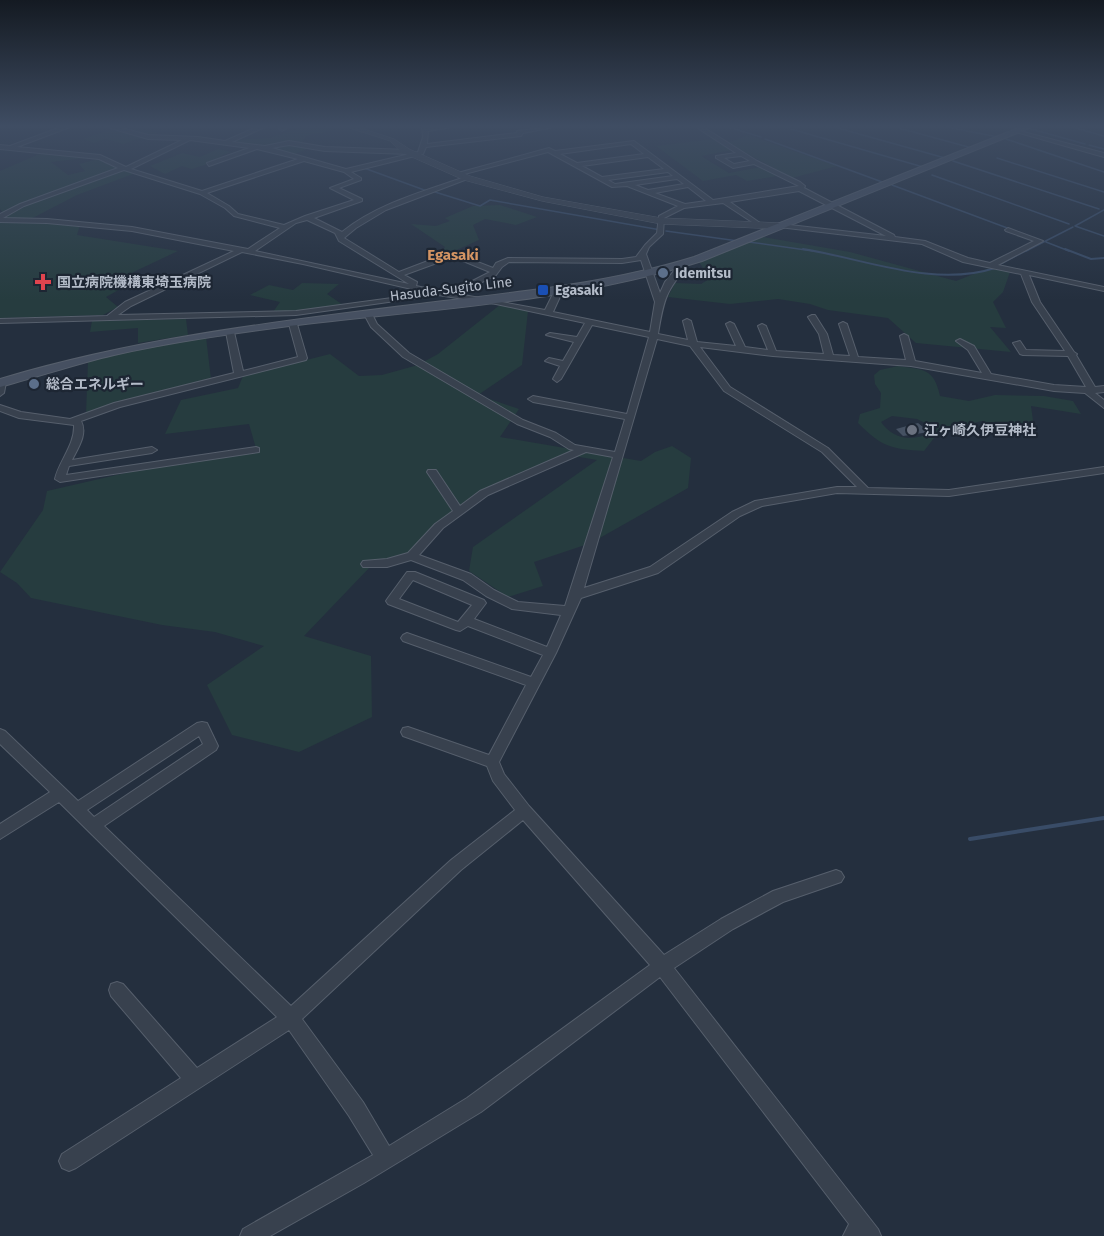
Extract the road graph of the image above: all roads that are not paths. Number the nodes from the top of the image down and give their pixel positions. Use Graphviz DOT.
graph roads {
  1 [pos="81,185"];
  2 [pos="175,185"];
  3 [pos="227,185"];
  4 [pos="343,185"];
  5 [pos="450,185"];
  6 [pos="491,185"];
  7 [pos="612,185"];
  8 [pos="628,185"];
  9 [pos="689,185"];
  10 [pos="800,185"];
  11 [pos="885,185"];
  12 [pos="800,189"];
  13 [pos="647,192"];
  14 [pos="202,193"];
  15 [pos="700,193"];
  16 [pos="665,199"];
  17 [pos="724,201"];
  18 [pos="712,202"];
  19 [pos="347,204"];
  20 [pos="835,205"];
  21 [pos="685,206"];
  22 [pos="373,214"];
  23 [pos="307,217"];
  24 [pos="0,219"];
  25 [pos="661,221"];
  26 [pos="758,224"];
  27 [pos="781,226"];
  28 [pos="283,227"];
  29 [pos="1008,230"];
  30 [pos="340,237"];
  31 [pos="896,238"];
  32 [pos="244,251"];
  33 [pos="643,255"];
  34 [pos="685,263"];
  35 [pos="990,266"];
  36 [pos="494,271"];
  37 [pos="649,273"];
  38 [pos="1024,273"];
  39 [pos="400,274"];
  40 [pos="419,288"];
  41 [pos="1104,289"];
  42 [pos="559,290"];
  43 [pos="446,294"];
  44 [pos="485,300"];
  45 [pos="659,302"];
  46 [pos="548,313"];
  47 [pos="368,314"];
  48 [pos="812,317"];
  49 [pos="109,318"];
  50 [pos="0,321"];
  51 [pos="687,321"];
  52 [pos="590,322"];
  53 [pos="293,324"];
  54 [pos="730,324"];
  55 [pos="843,324"];
  56 [pos="762,326"];
  57 [pos="230,332"];
  58 [pos="550,335"];
  59 [pos="654,336"];
  60 [pos="904,336"];
  61 [pos="579,340"];
  62 [pos="960,341"];
  63 [pos="1017,342"];
  64 [pos="693,344"];
  65 [pos="742,350"];
  66 [pos="773,354"];
  67 [pos="1072,354"];
  68 [pos="829,357"];
  69 [pos="855,359"];
  70 [pos="549,361"];
  71 [pos="566,363"];
  72 [pos="911,363"];
  73 [pos="239,374"];
  74 [pos="987,374"];
  75 [pos="558,379"];
  76 [pos="1,386"];
  77 [pos="1104,389"];
  78 [pos="1088,391"];
  79 [pos="533,399"];
  80 [pos="1104,405"];
  81 [pos="0,408"];
  82 [pos="629,417"];
  83 [pos="74,420"];
  84 [pos="152,450"];
  85 [pos="256,450"];
  86 [pos="583,450"];
  87 [pos="618,455"];
  88 [pos="63,464"];
  89 [pos="1104,470"];
  90 [pos="432,472"];
  91 [pos="864,489"];
  92 [pos="458,512"];
  93 [pos="412,555"];
  94 [pos="367,564"];
  95 [pos="576,595"];
  96 [pos="569,612"];
  97 [pos="466,621"];
  98 [pos="407,638"];
  99 [pos="550,653"];
  100 [pos="534,683"];
  101 [pos="408,732"];
  102 [pos="0,735"];
  103 [pos="492,762"];
  104 [pos="59,794"];
  105 [pos="76,810"];
  106 [pos="524,811"];
  107 [pos="92,826"];
  108 [pos="0,832"];
  109 [pos="836,877"];
  110 [pos="662,966"];
  111 [pos="117,990"];
  112 [pos="291,1018"];
  113 [pos="195,1080"];
  114 [pos="386,1158"];
  115 [pos="69,1161"];
  116 [pos="862,1232"];
  117 [pos="250,1236"];
  1 -- 24 [label="street"];
  2 -- 14 [label="street"];
  3 -- 14 [label="street"];
  4 -- 19 [label="street"];
  5 -- 22 [label="street"];
  6 -- 25 [label="street"];
  7 -- 8 [label="street"];
  8 -- 13 [label="street"];
  9 -- 13 [label="street"];
  9 -- 15 [label="street"];
  10 -- 12 [label="street"];
  11 -- 20 [label="main road, Hasuda-Sugito Line"];
  12 -- 17 [label="street"];
  12 -- 20 [label="street"];
  13 -- 16 [label="street"];
  14 -- 28 [label="street"];
  15 -- 16 [label="street"];
  15 -- 18 [label="street"];
  16 -- 21 [label="street"];
  17 -- 18 [label="street"];
  17 -- 26 [label="street"];
  18 -- 21 [label="street"];
  19 -- 22 [label="street"];
  19 -- 23 [label="street"];
  20 -- 27 [label="main road, Hasuda-Sugito Line"];
  20 -- 31 [label="street"];
  21 -- 25 [label="street"];
  22 -- 30 [label="street"];
  23 -- 28 [label="street"];
  23 -- 30 [label="street"];
  24 -- 32 [label="street"];
  25 -- 26 [label="street"];
  25 -- 33 [label="street"];
  26 -- 27 [label="street"];
  27 -- 31 [label="street"];
  27 -- 34 [label="main road, Hasuda-Sugito Line"];
  28 -- 32 [label="street"];
  29 -- 35 [label="street"];
  30 -- 39 [label="street"];
  31 -- 35 [label="street"];
  32 -- 40 [label="street"];
  32 -- 49 [label="street"];
  33 -- 36 [label="street"];
  33 -- 37 [label="street"];
  34 -- 37 [label="main road, Hasuda-Sugito Line"];
  34 -- 45 [label="street"];
  35 -- 38 [label="street"];
  36 -- 39 [label="street"];
  36 -- 43 [label="street"];
  37 -- 42 [label="main road, Hasuda-Sugito Line"];
  37 -- 45 [label="street"];
  38 -- 41 [label="street"];
  38 -- 67 [label="street"];
  39 -- 40 [label="street"];
  40 -- 43 [label="street"];
  42 -- 44 [label="main road, Hasuda-Sugito Line"];
  42 -- 46 [label="street"];
  43 -- 44 [label="street"];
  43 -- 49 [label="street"];
  44 -- 46 [label="street"];
  44 -- 47 [label="main road, Hasuda-Sugito Line"];
  45 -- 59 [label="street"];
  46 -- 52 [label="street"];
  47 -- 53 [label="main road, Hasuda-Sugito Line"];
  47 -- 86 [label="street"];
  48 -- 68 [label="street"];
  49 -- 50 [label="street"];
  51 -- 64 [label="street"];
  52 -- 59 [label="street"];
  52 -- 61 [label="street"];
  53 -- 57 [label="main road, Hasuda-Sugito Line"];
  53 -- 73 [label="street"];
  54 -- 65 [label="street"];
  55 -- 69 [label="street"];
  56 -- 66 [label="street"];
  57 -- 73 [label="street"];
  57 -- 76 [label="main road, Hasuda-Sugito Line"];
  58 -- 61 [label="street"];
  59 -- 64 [label="street"];
  59 -- 82 [label="street"];
  60 -- 72 [label="street"];
  61 -- 71 [label="street"];
  62 -- 74 [label="street"];
  63 -- 67 [label="street"];
  64 -- 65 [label="street"];
  64 -- 91 [label="street"];
  65 -- 66 [label="street"];
  66 -- 68 [label="street"];
  67 -- 78 [label="street"];
  68 -- 69 [label="street"];
  69 -- 72 [label="street"];
  70 -- 71 [label="street"];
  71 -- 75 [label="street"];
  72 -- 74 [label="street"];
  73 -- 83 [label="street"];
  74 -- 78 [label="street"];
  77 -- 78 [label="street"];
  78 -- 80 [label="street"];
  79 -- 82 [label="street"];
  81 -- 83 [label="street"];
  82 -- 87 [label="street"];
  83 -- 88 [label="street"];
  84 -- 88 [label="street"];
  85 -- 88 [label="street"];
  86 -- 87 [label="street"];
  86 -- 92 [label="street"];
  87 -- 95 [label="street"];
  89 -- 91 [label="street"];
  90 -- 92 [label="street"];
  91 -- 95 [label="street"];
  92 -- 93 [label="street"];
  93 -- 94 [label="street"];
  93 -- 96 [label="street"];
  95 -- 96 [label="street"];
  96 -- 99 [label="street"];
  97 -- 97 [label="street"];
  97 -- 99 [label="street"];
  98 -- 100 [label="street"];
  99 -- 100 [label="street"];
  100 -- 103 [label="street"];
  101 -- 103 [label="street"];
  102 -- 104 [label="street"];
  103 -- 106 [label="street"];
  104 -- 105 [label="street"];
  104 -- 108 [label="street"];
  105 -- 107 [label="street"];
  105 -- 107 [label="street"];
  106 -- 110 [label="street"];
  106 -- 112 [label="street"];
  107 -- 112 [label="street"];
  109 -- 110 [label="street"];
  110 -- 114 [label="street"];
  110 -- 116 [label="street"];
  111 -- 113 [label="street"];
  112 -- 113 [label="street"];
  112 -- 114 [label="street"];
  113 -- 115 [label="street"];
  114 -- 117 [label="street"];
}
